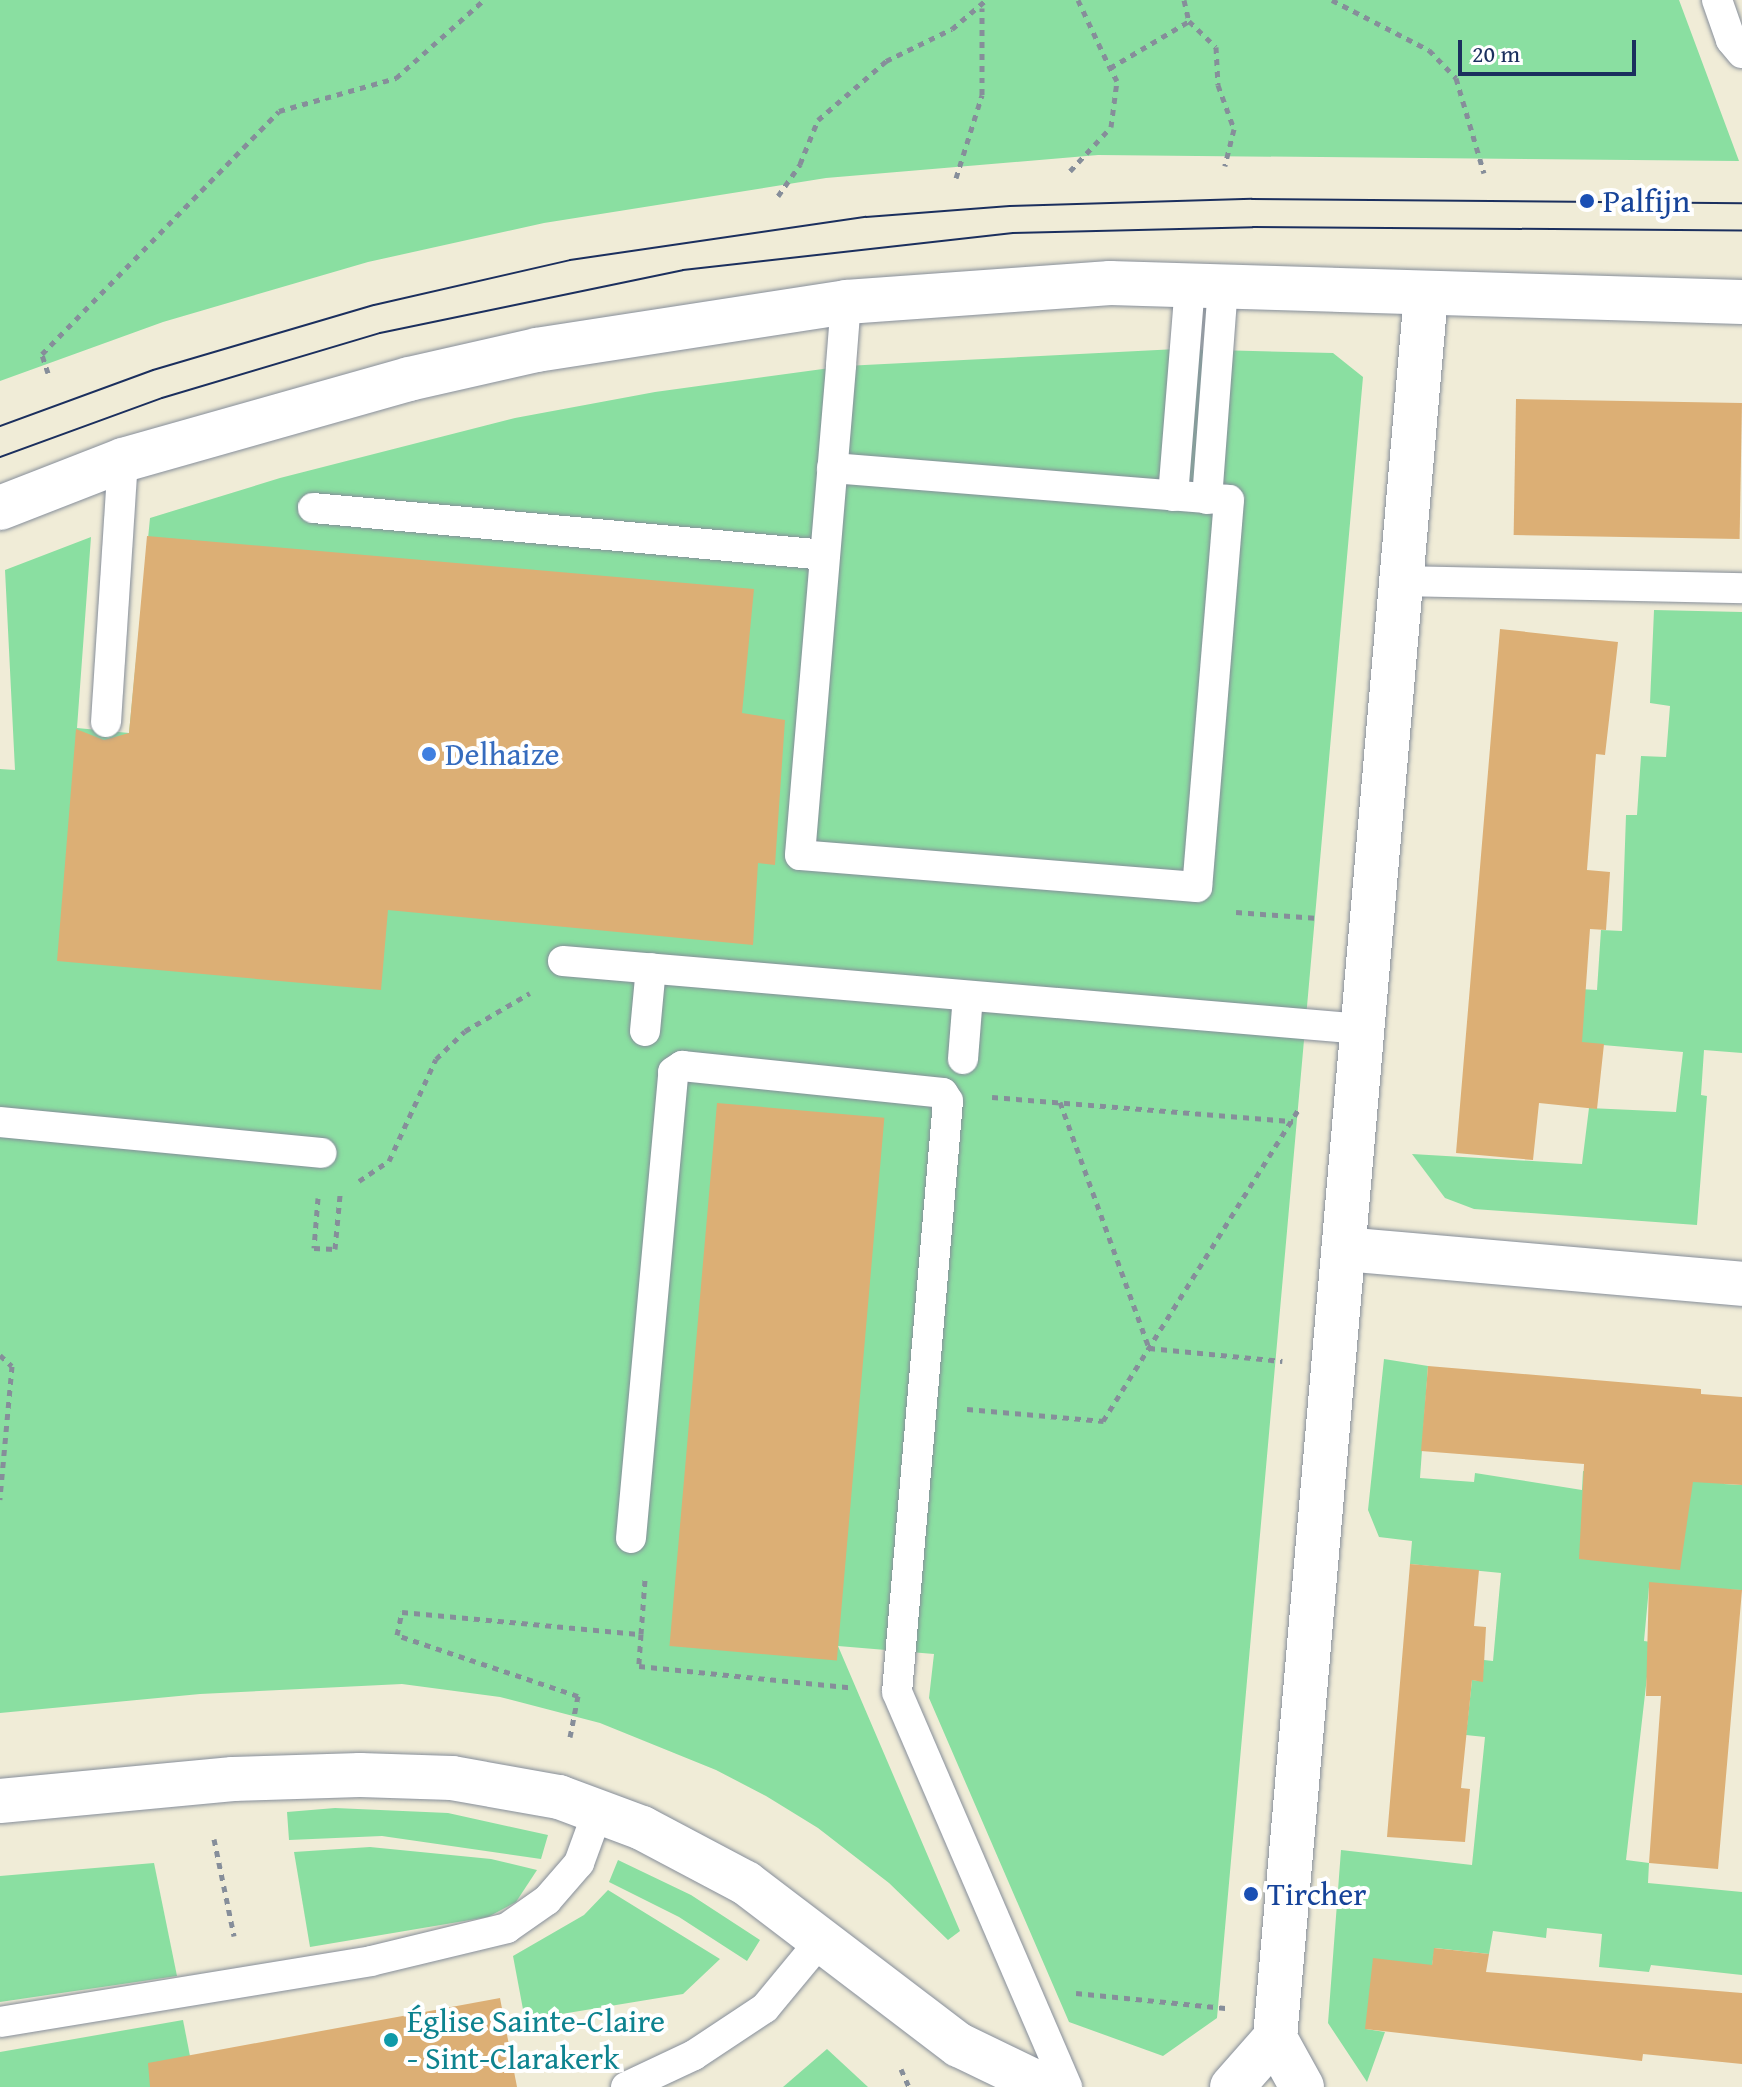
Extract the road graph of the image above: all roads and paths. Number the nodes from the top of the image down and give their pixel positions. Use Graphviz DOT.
graph roads {
  1 [pos="484,0"];
  2 [pos="986,0"];
  3 [pos="1078,0"];
  4 [pos="1184,0"];
  5 [pos="1332,0"];
  6 [pos="1717,0"];
  7 [pos="982,8"];
  8 [pos="1189,21"];
  9 [pos="1742,53"];
  10 [pos="1110,68"];
  11 [pos="1225,166"];
  12 [pos="1070,171"];
  13 [pos="1484,173"];
  14 [pos="956,178"];
  15 [pos="778,196"];
  16 [pos="1207,286"];
  17 [pos="1426,294"];
  18 [pos="846,302"];
  19 [pos="1742,302"];
  20 [pos="48,373"];
  21 [pos="123,460"];
  22 [pos="832,468"];
  23 [pos="1173,496"];
  24 [pos="1207,499"];
  25 [pos="0,508"];
  26 [pos="313,508"];
  27 [pos="825,555"];
  28 [pos="1402,581"];
  29 [pos="1742,588"];
  30 [pos="106,722"];
  31 [pos="1225,911"];
  32 [pos="1323,919"];
  33 [pos="563,961"];
  34 [pos="651,968"];
  35 [pos="968,996"];
  36 [pos="1362,1029"];
  37 [pos="645,1031"];
  38 [pos="963,1059"];
  39 [pos="1307,1094"];
  40 [pos="1042,1101"];
  41 [pos="1060,1102"];
  42 [pos="1293,1121"];
  43 [pos="0,1122"];
  44 [pos="322,1153"];
  45 [pos="349,1183"];
  46 [pos="340,1184"];
  47 [pos="1344,1249"];
  48 [pos="1742,1284"];
  49 [pos="1149,1348"];
  50 [pos="0,1355"];
  51 [pos="1277,1361"];
  52 [pos="1016,1413"];
  53 [pos="0,1499"];
  54 [pos="631,1538"];
  55 [pos="897,1692"];
  56 [pos="570,1737"];
  57 [pos="0,1801"];
  58 [pos="598,1811"];
  59 [pos="214,1839"];
  60 [pos="822,1939"];
  61 [pos="236,1944"];
  62 [pos="1024,1988"];
  63 [pos="1226,2008"];
  64 [pos="0,2022"];
  65 [pos="1275,2038"];
  66 [pos="959,2045"];
  67 [pos="626,2087"];
  68 [pos="982,2087"];
  69 [pos="1046,2087"];
  70 [pos="1067,2087"];
  71 [pos="1232,2087"];
  72 [pos="1302,2087"];
  1 -- 20 [label="path"];
  2 -- 7 [label="path"];
  3 -- 10 [label="path"];
  4 -- 8 [label="path"];
  5 -- 13 [label="path"];
  6 -- 9 [label="lane"];
  7 -- 14 [label="path"];
  7 -- 15 [label="path"];
  8 -- 10 [label="path"];
  8 -- 11 [label="path"];
  10 -- 12 [label="path"];
  16 -- 17 [label="street"];
  16 -- 18 [label="street"];
  16 -- 23 [label="lane"];
  16 -- 24 [label="lane"];
  17 -- 19 [label="street"];
  17 -- 28 [label="street"];
  18 -- 21 [label="street"];
  18 -- 22 [label="lane"];
  21 -- 25 [label="street"];
  21 -- 30 [label="lane"];
  22 -- 23 [label="lane"];
  22 -- 27 [label="lane"];
  23 -- 24 [label="lane"];
  24 -- 27 [label="lane"];
  26 -- 27 [label="lane"];
  28 -- 29 [label="lane"];
  28 -- 36 [label="street"];
  31 -- 32 [label="path"];
  33 -- 34 [label="lane"];
  33 -- 45 [label="path"];
  34 -- 35 [label="lane"];
  34 -- 37 [label="lane"];
  35 -- 36 [label="lane"];
  35 -- 38 [label="lane"];
  36 -- 47 [label="street"];
  39 -- 42 [label="path"];
  40 -- 41 [label="path"];
  41 -- 42 [label="path"];
  41 -- 49 [label="path"];
  42 -- 49 [label="path"];
  43 -- 44 [label="lane"];
  44 -- 46 [label="path"];
  47 -- 48 [label="street"];
  47 -- 65 [label="street"];
  49 -- 51 [label="path"];
  49 -- 52 [label="path"];
  50 -- 53 [label="path"];
  54 -- 55 [label="lane"];
  55 -- 56 [label="path"];
  55 -- 62 [label="lane"];
  57 -- 58 [label="street"];
  58 -- 60 [label="street"];
  58 -- 64 [label="lane"];
  59 -- 61 [label="path"];
  60 -- 66 [label="street"];
  60 -- 67 [label="lane"];
  62 -- 63 [label="path"];
  62 -- 70 [label="lane"];
  65 -- 71 [label="street"];
  65 -- 72 [label="street"];
  66 -- 68 [label="street"];
  66 -- 69 [label="street"];
}
